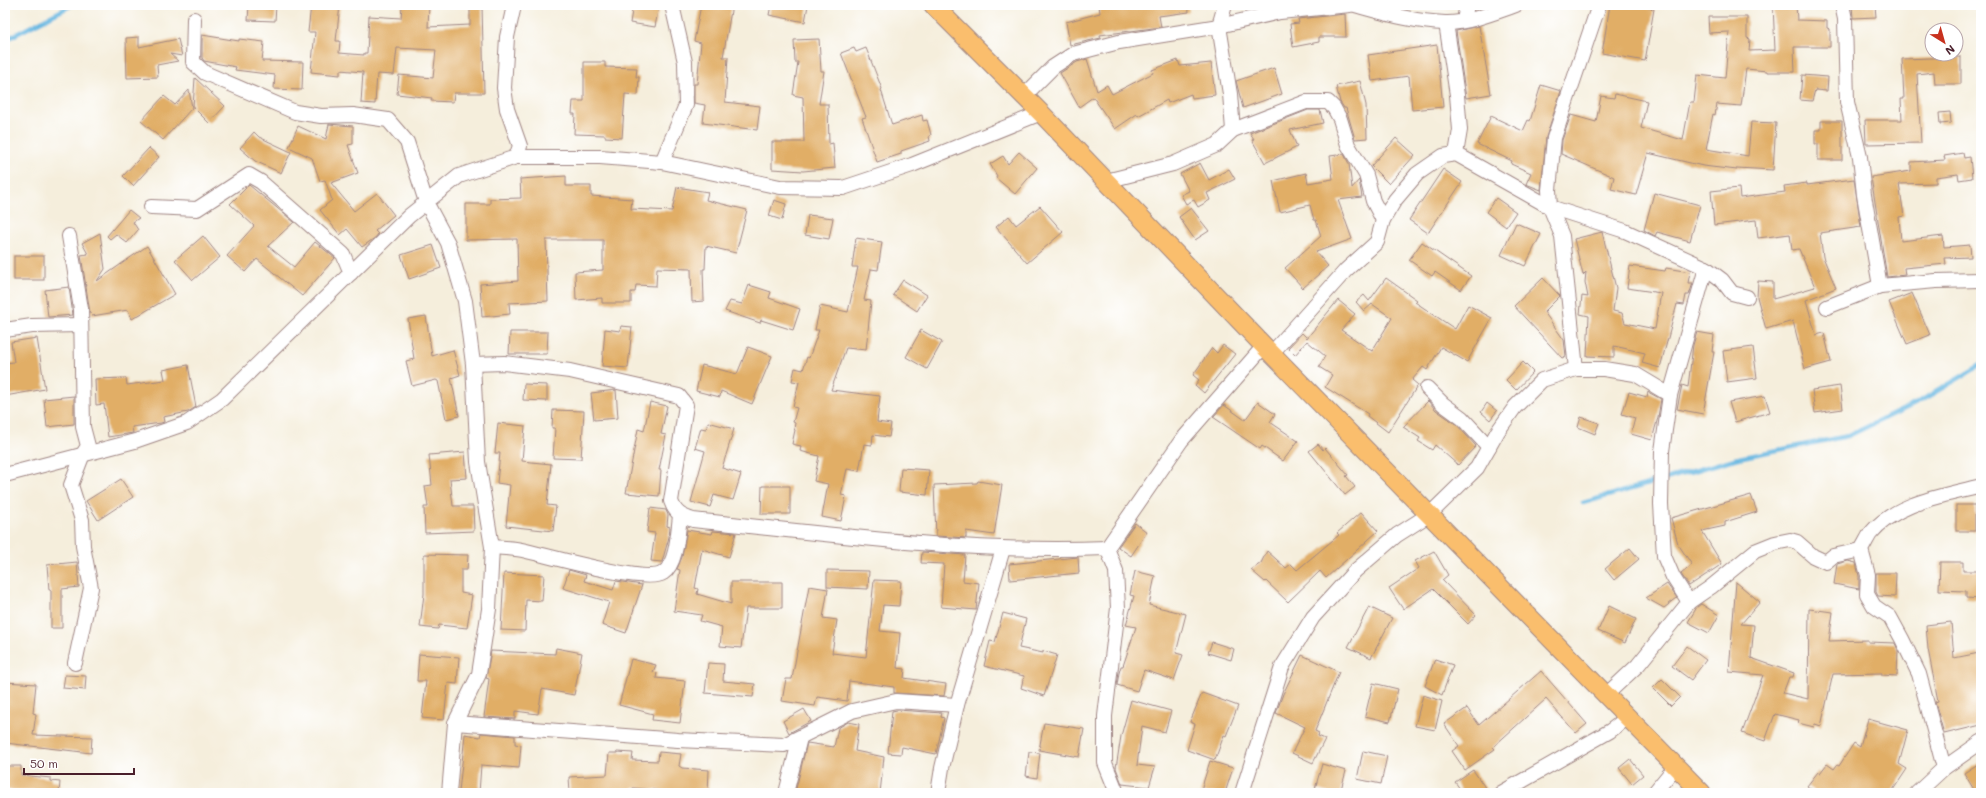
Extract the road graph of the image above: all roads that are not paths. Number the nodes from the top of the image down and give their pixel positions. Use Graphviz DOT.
graph roads {
  1 [pos="672,5"];
  2 [pos="934,5"];
  3 [pos="1225,5"];
  4 [pos="1350,5"];
  5 [pos="1355,5"];
  6 [pos="1467,5"];
  7 [pos="1516,5"];
  8 [pos="1599,5"];
  9 [pos="1842,5"];
  10 [pos="1374,8"];
  11 [pos="513,10"];
  12 [pos="194,19"];
  13 [pos="1464,20"];
  14 [pos="1446,23"];
  15 [pos="1219,26"];
  16 [pos="1024,96"];
  17 [pos="1041,113"];
  18 [pos="1233,130"];
  19 [pos="1456,154"];
  20 [pos="516,157"];
  21 [pos="662,162"];
  22 [pos="1106,181"];
  23 [pos="426,202"];
  24 [pos="152,207"];
  25 [pos="1550,207"];
  26 [pos="1383,220"];
  27 [pos="69,236"];
  28 [pos="1706,268"];
  29 [pos="351,273"];
  30 [pos="1981,280"];
  31 [pos="1880,286"];
  32 [pos="1746,297"];
  33 [pos="1827,307"];
  34 [pos="80,325"];
  35 [pos="5,330"];
  36 [pos="1267,350"];
  37 [pos="473,364"];
  38 [pos="1576,369"];
  39 [pos="1427,388"];
  40 [pos="1670,395"];
  41 [pos="1489,447"];
  42 [pos="83,454"];
  43 [pos="5,474"];
  44 [pos="1981,486"];
  45 [pos="1430,514"];
  46 [pos="680,516"];
  47 [pos="492,547"];
  48 [pos="1107,548"];
  49 [pos="1003,549"];
  50 [pos="1862,550"];
  51 [pos="1689,602"];
  52 [pos="75,663"];
  53 [pos="1606,696"];
  54 [pos="957,705"];
  55 [pos="1628,718"];
  56 [pos="455,723"];
  57 [pos="800,738"];
  58 [pos="1981,742"];
  59 [pos="1676,766"];
  60 [pos="1944,768"];
  61 [pos="449,793"];
  62 [pos="786,793"];
  63 [pos="938,793"];
  64 [pos="1117,793"];
  65 [pos="1242,793"];
  66 [pos="1501,793"];
  67 [pos="1654,793"];
  68 [pos="1702,793"];
  69 [pos="1918,793"];
  1 -- 21 [label="street"];
  2 -- 16 [label="main road"];
  3 -- 15 [label="street"];
  4 -- 15 [label="street"];
  5 -- 10 [label="street"];
  6 -- 13 [label="street"];
  7 -- 13 [label="street"];
  8 -- 25 [label="street"];
  9 -- 31 [label="street"];
  10 -- 14 [label="street"];
  11 -- 20 [label="street"];
  12 -- 23 [label="street"];
  13 -- 14 [label="street"];
  14 -- 19 [label="street"];
  15 -- 16 [label="street"];
  15 -- 18 [label="street"];
  16 -- 17 [label="main road"];
  17 -- 21 [label="street"];
  17 -- 22 [label="main road"];
  18 -- 22 [label="street"];
  18 -- 26 [label="street"];
  19 -- 25 [label="street"];
  19 -- 26 [label="street"];
  20 -- 21 [label="street"];
  20 -- 23 [label="street"];
  22 -- 36 [label="main road"];
  23 -- 29 [label="street"];
  23 -- 37 [label="street"];
  24 -- 29 [label="street"];
  25 -- 28 [label="street"];
  25 -- 38 [label="street"];
  26 -- 36 [label="street"];
  27 -- 34 [label="street"];
  28 -- 32 [label="street"];
  28 -- 40 [label="street"];
  29 -- 42 [label="street"];
  30 -- 31 [label="street"];
  31 -- 33 [label="street"];
  34 -- 35 [label="street"];
  34 -- 42 [label="street"];
  36 -- 45 [label="main road"];
  36 -- 48 [label="street"];
  37 -- 46 [label="street"];
  37 -- 47 [label="street"];
  38 -- 40 [label="street"];
  38 -- 41 [label="street"];
  39 -- 41 [label="street"];
  40 -- 51 [label="street"];
  41 -- 45 [label="street"];
  42 -- 43 [label="street"];
  42 -- 52 [label="street"];
  44 -- 50 [label="street"];
  45 -- 53 [label="main road"];
  45 -- 65 [label="street"];
  46 -- 47 [label="street"];
  46 -- 49 [label="street"];
  47 -- 56 [label="street"];
  48 -- 49 [label="street"];
  48 -- 64 [label="street"];
  49 -- 54 [label="street"];
  50 -- 51 [label="street"];
  50 -- 60 [label="street"];
  51 -- 53 [label="street"];
  53 -- 55 [label="main road"];
  54 -- 57 [label="street"];
  54 -- 63 [label="street"];
  55 -- 59 [label="main road"];
  55 -- 66 [label="street"];
  56 -- 57 [label="street"];
  56 -- 61 [label="street"];
  57 -- 62 [label="street"];
  58 -- 60 [label="street"];
  59 -- 67 [label="street"];
  59 -- 68 [label="main road"];
  60 -- 69 [label="street"];
}
